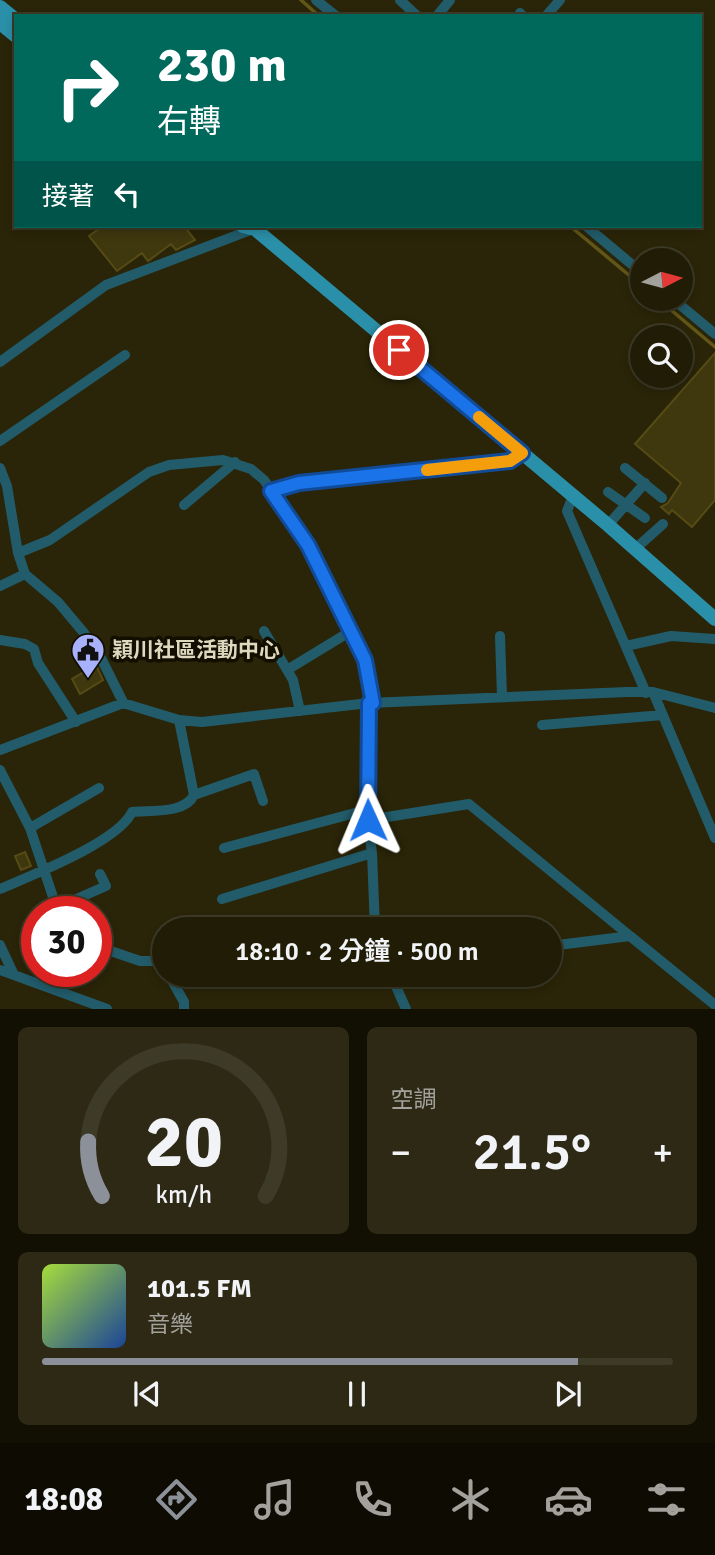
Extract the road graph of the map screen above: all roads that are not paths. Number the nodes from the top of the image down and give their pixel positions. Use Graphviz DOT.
graph roads {
  1 [pos="316,0"];
  2 [pos="400,0"];
  3 [pos="450,0"];
  4 [pos="560,0"];
  5 [pos="0,7"];
  6 [pos="334,14"];
  7 [pos="415,14"];
  8 [pos="438,14"];
  9 [pos="548,14"];
  10 [pos="14,18"];
  11 [pos="0,23"];
  12 [pos="14,34"];
  13 [pos="249,228"];
  14 [pos="253,228"];
  15 [pos="588,228"];
  16 [pos="630,263"];
  17 [pos="689,312"];
  18 [pos="715,334"];
  19 [pos="124,355"];
  20 [pos="0,362"];
  21 [pos="0,441"];
  22 [pos="522,453"];
  23 [pos="234,463"];
  24 [pos="0,468"];
  25 [pos="625,468"];
  26 [pos="645,483"];
  27 [pos="271,491"];
  28 [pos="608,492"];
  29 [pos="573,496"];
  30 [pos="662,498"];
  31 [pos="627,503"];
  32 [pos="184,505"];
  33 [pos="645,518"];
  34 [pos="608,524"];
  35 [pos="663,524"];
  36 [pos="635,549"];
  37 [pos="18,553"];
  38 [pos="25,574"];
  39 [pos="0,586"];
  40 [pos="715,619"];
  41 [pos="264,631"];
  42 [pos="351,631"];
  43 [pos="500,636"];
  44 [pos="715,639"];
  45 [pos="0,640"];
  46 [pos="626,646"];
  47 [pos="287,670"];
  48 [pos="649,692"];
  49 [pos="502,697"];
  50 [pos="371,703"];
  51 [pos="124,704"];
  52 [pos="715,708"];
  53 [pos="300,711"];
  54 [pos="663,715"];
  55 [pos="178,720"];
  56 [pos="76,722"];
  57 [pos="542,725"];
  58 [pos="0,750"];
  59 [pos="0,770"];
  60 [pos="99,788"];
  61 [pos="194,795"];
  62 [pos="263,801"];
  63 [pos="367,815"];
  64 [pos="30,828"];
  65 [pos="715,838"];
  66 [pos="224,848"];
  67 [pos="372,853"];
  68 [pos="43,871"];
  69 [pos="100,874"];
  70 [pos="0,889"];
  71 [pos="52,896"];
  72 [pos="86,896"];
  73 [pos="222,900"];
  74 [pos="375,917"];
  75 [pos="630,936"];
  76 [pos="562,944"];
  77 [pos="0,945"];
  78 [pos="112,951"];
  79 [pos="152,961"];
  80 [pos="0,970"];
  81 [pos="14,975"];
  82 [pos="176,987"];
  83 [pos="396,987"];
  84 [pos="715,1005"];
  85 [pos="107,1009"];
  86 [pos="184,1009"];
  87 [pos="406,1009"];
  1 -- 6 [label="street"];
  2 -- 7 [label="street"];
  3 -- 8 [label="street"];
  4 -- 9 [label="street"];
  5 -- 10 [label="main road"];
  11 -- 12 [label="main road"];
  13 -- 20 [label="street"];
  14 -- 22 [label="main road"];
  15 -- 16 [label="street"];
  17 -- 18 [label="street"];
  19 -- 21 [label="street"];
  22 -- 27 [label="street"];
  22 -- 29 [label="main road"];
  23 -- 27 [label="street"];
  23 -- 32 [label="street"];
  23 -- 37 [label="street"];
  24 -- 37 [label="street"];
  25 -- 26 [label="street"];
  26 -- 30 [label="street"];
  26 -- 31 [label="street"];
  27 -- 42 [label="street"];
  28 -- 31 [label="street"];
  29 -- 34 [label="main road"];
  29 -- 46 [label="street"];
  31 -- 33 [label="street"];
  31 -- 34 [label="street"];
  34 -- 36 [label="main road"];
  35 -- 36 [label="street"];
  36 -- 40 [label="main road"];
  37 -- 38 [label="street"];
  38 -- 39 [label="street"];
  38 -- 51 [label="street"];
  41 -- 47 [label="street"];
  42 -- 47 [label="street"];
  42 -- 50 [label="street"];
  43 -- 49 [label="street"];
  44 -- 46 [label="street"];
  45 -- 56 [label="street"];
  46 -- 48 [label="street"];
  47 -- 53 [label="street"];
  48 -- 49 [label="street"];
  48 -- 52 [label="street"];
  48 -- 54 [label="street"];
  49 -- 50 [label="street"];
  50 -- 53 [label="street"];
  50 -- 63 [label="street"];
  51 -- 55 [label="street"];
  51 -- 56 [label="street"];
  53 -- 55 [label="street"];
  54 -- 57 [label="street"];
  54 -- 65 [label="street"];
  55 -- 61 [label="street"];
  56 -- 58 [label="street"];
  59 -- 64 [label="street"];
  60 -- 64 [label="street"];
  61 -- 62 [label="street"];
  61 -- 68 [label="street"];
  63 -- 66 [label="street"];
  63 -- 67 [label="street"];
  63 -- 75 [label="street"];
  64 -- 68 [label="street"];
  67 -- 73 [label="street"];
  67 -- 74 [label="street"];
  68 -- 70 [label="street"];
  68 -- 71 [label="street"];
  69 -- 72 [label="street"];
  75 -- 76 [label="street"];
  75 -- 84 [label="street"];
  77 -- 81 [label="street"];
  78 -- 79 [label="street"];
  80 -- 81 [label="street"];
  81 -- 85 [label="street"];
  82 -- 86 [label="street"];
  83 -- 87 [label="street"];
}
